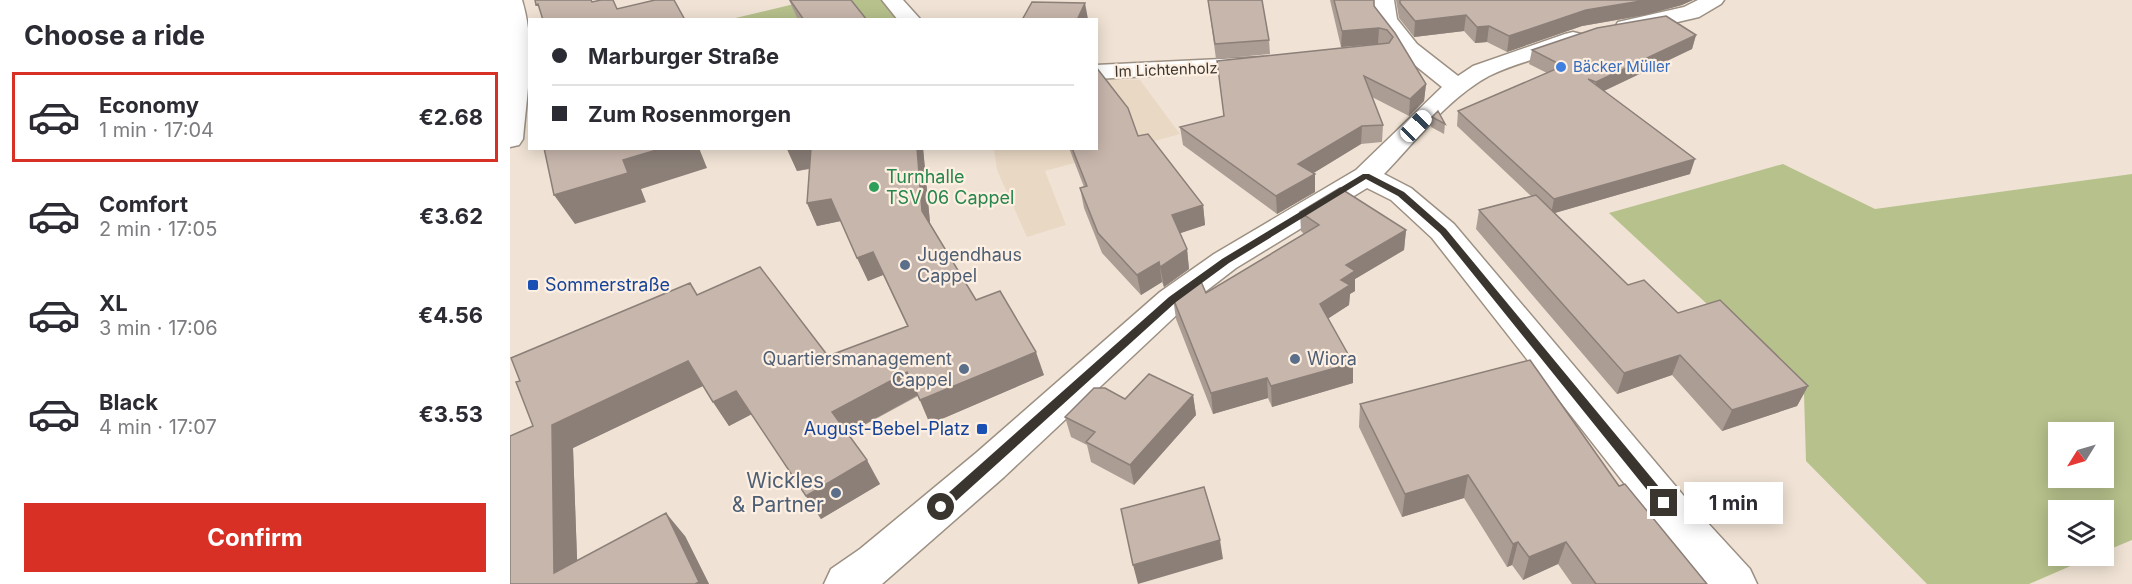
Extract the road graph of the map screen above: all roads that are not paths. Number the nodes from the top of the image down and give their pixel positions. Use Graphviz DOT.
graph roads {
  1 [pos="512,0"];
  2 [pos="892,0"];
  3 [pos="1384,0"];
  4 [pos="1714,0"];
  5 [pos="908,18"];
  6 [pos="1283,63"];
  7 [pos="1098,72"];
  8 [pos="1457,87"];
  9 [pos="510,139"];
  10 [pos="528,147"];
  11 [pos="510,153"];
  12 [pos="1366,176"];
  13 [pos="847,584"];
  14 [pos="1734,584"];
  1 -- 9 [label="street"];
  2 -- 5 [label="street"];
  3 -- 8 [label="street"];
  4 -- 8 [label="street"];
  6 -- 7 [label="street, Im Lichtenholz"];
  8 -- 12 [label="street"];
  10 -- 11 [label="street"];
  12 -- 13 [label="street"];
  12 -- 14 [label="street"];
}
